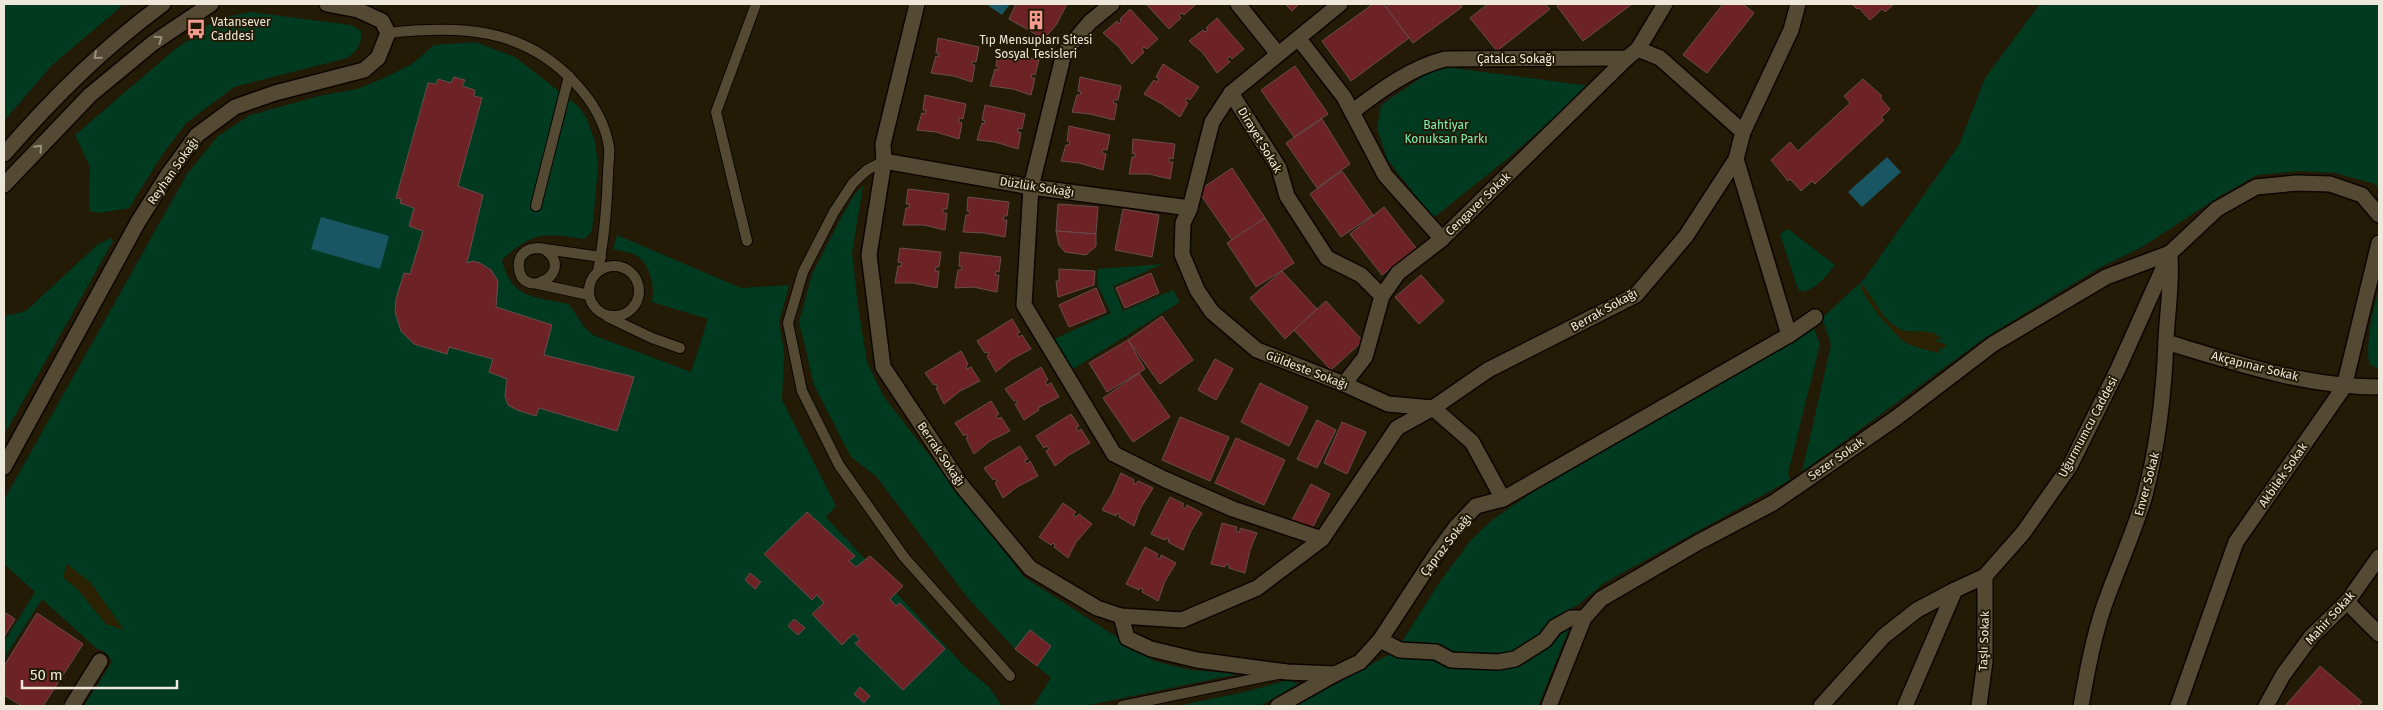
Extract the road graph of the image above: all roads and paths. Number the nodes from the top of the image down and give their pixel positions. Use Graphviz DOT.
graph roads {
  1 [pos="163,4"];
  2 [pos="211,4"];
  3 [pos="327,4"];
  4 [pos="756,4"];
  5 [pos="917,4"];
  6 [pos="1112,4"];
  7 [pos="1238,4"];
  8 [pos="1340,4"];
  9 [pos="1665,4"];
  10 [pos="1798,4"];
  11 [pos="388,33"];
  12 [pos="1299,39"];
  13 [pos="1278,54"];
  14 [pos="1633,54"];
  15 [pos="569,76"];
  16 [pos="1232,93"];
  17 [pos="1352,112"];
  18 [pos="1743,132"];
  19 [pos="4,154"];
  20 [pos="1736,159"];
  21 [pos="884,161"];
  22 [pos="4,185"];
  23 [pos="1030,187"];
  24 [pos="536,206"];
  25 [pos="1190,208"];
  26 [pos="2379,215"];
  27 [pos="1442,239"];
  28 [pos="747,241"];
  29 [pos="2379,243"];
  30 [pos="544,249"];
  31 [pos="2170,254"];
  32 [pos="601,257"];
  33 [pos="598,271"];
  34 [pos="537,284"];
  35 [pos="589,295"];
  36 [pos="1382,296"];
  37 [pos="603,314"];
  38 [pos="1815,317"];
  39 [pos="1789,335"];
  40 [pos="2166,342"];
  41 [pos="680,348"];
  42 [pos="1344,384"];
  43 [pos="2344,387"];
  44 [pos="2379,387"];
  45 [pos="1433,408"];
  46 [pos="4,467"];
  47 [pos="1503,499"];
  48 [pos="1322,539"];
  49 [pos="2379,557"];
  50 [pos="1985,576"];
  51 [pos="1954,590"];
  52 [pos="2347,602"];
  53 [pos="1121,616"];
  54 [pos="1584,618"];
  55 [pos="2379,634"];
  56 [pos="1380,640"];
  57 [pos="100,661"];
  58 [pos="1287,672"];
  59 [pos="1335,674"];
  60 [pos="1010,676"];
  61 [pos="72,706"];
  62 [pos="1122,706"];
  63 [pos="1278,706"];
  64 [pos="1549,706"];
  65 [pos="1821,706"];
  66 [pos="1905,706"];
  67 [pos="1979,706"];
  68 [pos="2081,706"];
  69 [pos="2178,706"];
  70 [pos="2266,706"];
  1 -- 19 [label="street, one-way"];
  22 -- 2 [label="street, one-way"];
  3 -- 11 [label="street"];
  4 -- 28 [label="lane"];
  5 -- 21 [label="street, Berrak Sokağı"];
  6 -- 23 [label="street"];
  7 -- 13 [label="street"];
  8 -- 12 [label="street, Güldeste Sokağı"];
  9 -- 14 [label="street"];
  10 -- 18 [label="street, Berrak Sokağı"];
  11 -- 15 [label="lane"];
  11 -- 46 [label="street, Reyhan Sokağı"];
  12 -- 13 [label="street, Güldeste Sokağı"];
  12 -- 17 [label="street, Cengaver Sokak"];
  13 -- 16 [label="street, Güldeste Sokağı"];
  14 -- 17 [label="street, Çatalca Sokağı"];
  14 -- 18 [label="street"];
  14 -- 27 [label="street, Cengaver Sokak"];
  15 -- 24 [label="lane"];
  15 -- 32 [label="lane"];
  16 -- 25 [label="street, Güldeste Sokağı"];
  16 -- 36 [label="street, Dirayet Sokak"];
  17 -- 27 [label="street, Cengaver Sokak"];
  18 -- 20 [label="street, Berrak Sokağı"];
  20 -- 39 [label="street"];
  20 -- 45 [label="street, Berrak Sokağı"];
  21 -- 23 [label="street, Düzlük Sokağı"];
  21 -- 53 [label="street, Berrak Sokağı"];
  21 -- 60 [label="lane"];
  23 -- 25 [label="street, Düzlük Sokağı"];
  23 -- 48 [label="street"];
  25 -- 42 [label="street, Güldeste Sokağı"];
  26 -- 31 [label="street"];
  27 -- 36 [label="street"];
  29 -- 43 [label="street, Akbilek Sokak"];
  30 -- 32 [label="lane"];
  30 -- 34 [label="lane"];
  30 -- 34 [label="lane"];
  31 -- 40 [label="street, Enver Sokak"];
  31 -- 50 [label="street, Uğurmumcu Caddesi"];
  31 -- 54 [label="street, Sezer Sokak"];
  32 -- 33 [label="lane"];
  33 -- 35 [label="lane"];
  33 -- 37 [label="lane"];
  34 -- 35 [label="lane"];
  35 -- 37 [label="lane"];
  36 -- 42 [label="street"];
  37 -- 41 [label="lane"];
  38 -- 39 [label="street, Çapraz Sokağı"];
  39 -- 47 [label="street, Çapraz Sokağı"];
  40 -- 43 [label="street, Akçapınar Sokak"];
  40 -- 68 [label="street, Enver Sokak"];
  42 -- 45 [label="street, Güldeste Sokağı"];
  43 -- 44 [label="street"];
  43 -- 69 [label="street, Akbilek Sokak"];
  45 -- 47 [label="street"];
  45 -- 48 [label="street, Berrak Sokağı"];
  47 -- 56 [label="street, Çapraz Sokağı"];
  48 -- 53 [label="street, Berrak Sokağı"];
  49 -- 52 [label="street, Mahir Sokak"];
  50 -- 51 [label="street, Uğurmumcu Caddesi"];
  50 -- 67 [label="street, Taşlı Sokak"];
  51 -- 65 [label="street, Uğurmumcu Caddesi"];
  51 -- 66 [label="street"];
  52 -- 55 [label="street"];
  52 -- 70 [label="street, Mahir Sokak"];
  53 -- 58 [label="street, Çapraz Sokağı"];
  54 -- 56 [label="street"];
  54 -- 64 [label="street, Sezer Sokak"];
  56 -- 59 [label="street, Çapraz Sokağı"];
  57 -- 61 [label="street"];
  58 -- 59 [label="street, Çapraz Sokağı"];
  58 -- 62 [label="lane"];
  59 -- 63 [label="street"];
}
